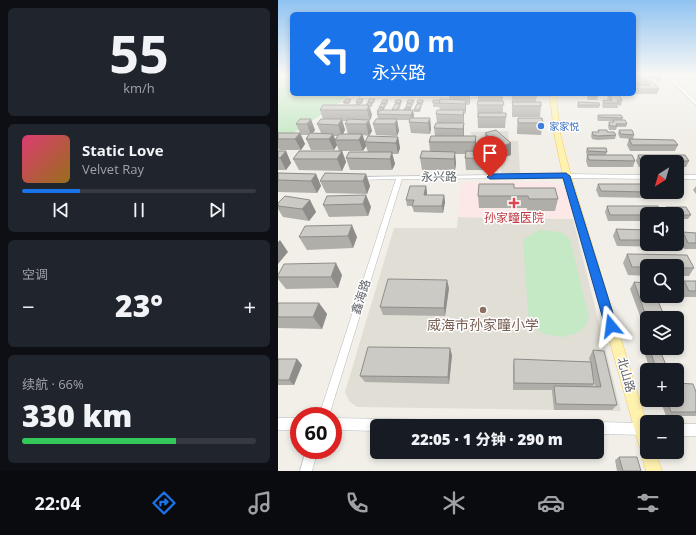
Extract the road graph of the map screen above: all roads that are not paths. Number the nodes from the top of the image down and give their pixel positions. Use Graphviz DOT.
graph roads {
  1 [pos="553,97"];
  2 [pos="566,176"];
  3 [pos="640,177"];
  4 [pos="684,177"];
  5 [pos="696,177"];
  6 [pos="354,178"];
  7 [pos="399,178"];
  8 [pos="327,407"];
  9 [pos="640,416"];
  10 [pos="278,424"];
  11 [pos="290,424"];
  12 [pos="342,424"];
  13 [pos="370,425"];
  14 [pos="604,428"];
  15 [pos="640,429"];
  16 [pos="684,430"];
  17 [pos="696,430"];
  18 [pos="309,459"];
  19 [pos="650,459"];
  20 [pos="306,471"];
  21 [pos="654,471"];
  1 -- 2 [label="main road, 北山路"];
  2 -- 3 [label="street, 永兴路"];
  2 -- 7 [label="street, 永兴路"];
  2 -- 9 [label="main road, 北山路"];
  4 -- 5 [label="street"];
  6 -- 7 [label="street, 永兴路"];
  7 -- 8 [label="street, 鑫海路"];
  10 -- 11 [label="main road"];
  12 -- 13 [label="main road"];
  14 -- 15 [label="main road"];
  16 -- 17 [label="main road"];
  18 -- 20 [label="street"];
  19 -- 21 [label="main road"];
}
